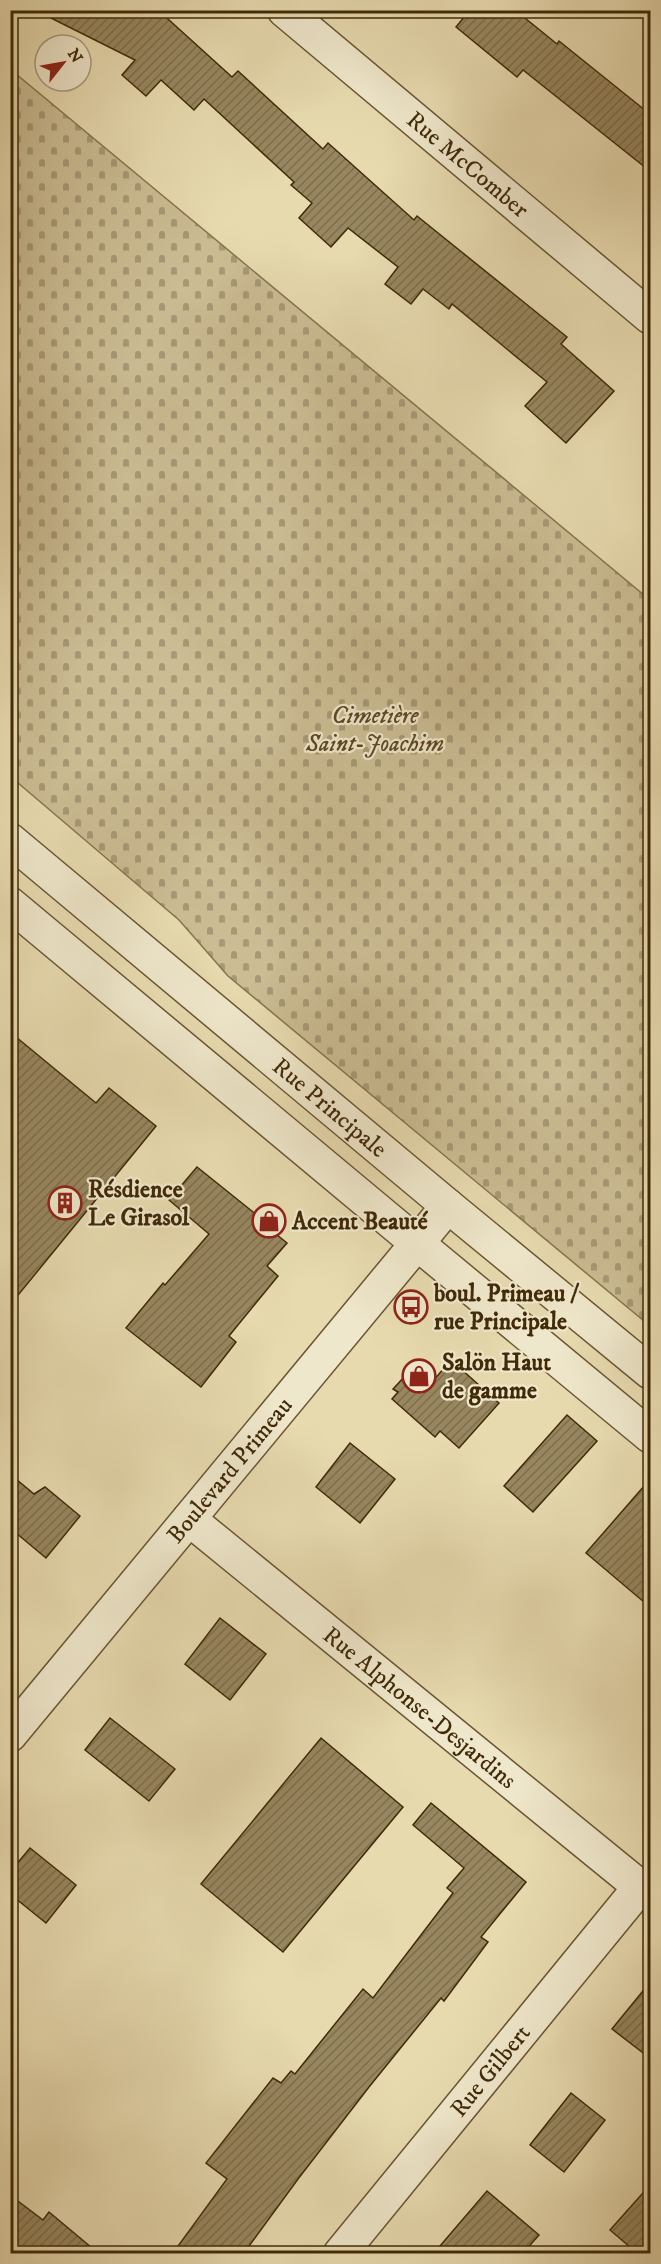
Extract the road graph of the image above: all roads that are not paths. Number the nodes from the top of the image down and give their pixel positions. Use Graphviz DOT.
graph roads {
  1 [pos="284,10"];
  2 [pos="651,317"];
  3 [pos="10,840"];
  4 [pos="10,904"];
  5 [pos="448,1206"];
  6 [pos="418,1244"];
  7 [pos="651,1372"];
  8 [pos="651,1436"];
  9 [pos="189,1519"];
  10 [pos="10,1735"];
  11 [pos="645,1891"];
  12 [pos="340,2253"];
  1 -- 2 [label="street, Rue McComber"];
  3 -- 5 [label="street, Rue Principale"];
  4 -- 6 [label="street, Rue Principale"];
  5 -- 6 [label="street, Boulevard Primeau"];
  5 -- 7 [label="street, Rue Principale"];
  6 -- 8 [label="street, Rue Principale"];
  6 -- 9 [label="street, Boulevard Primeau"];
  9 -- 10 [label="street, Boulevard Primeau"];
  9 -- 11 [label="street, Rue Alphonse-Desjardins"];
  11 -- 12 [label="street, Rue Gilbert"];
}
